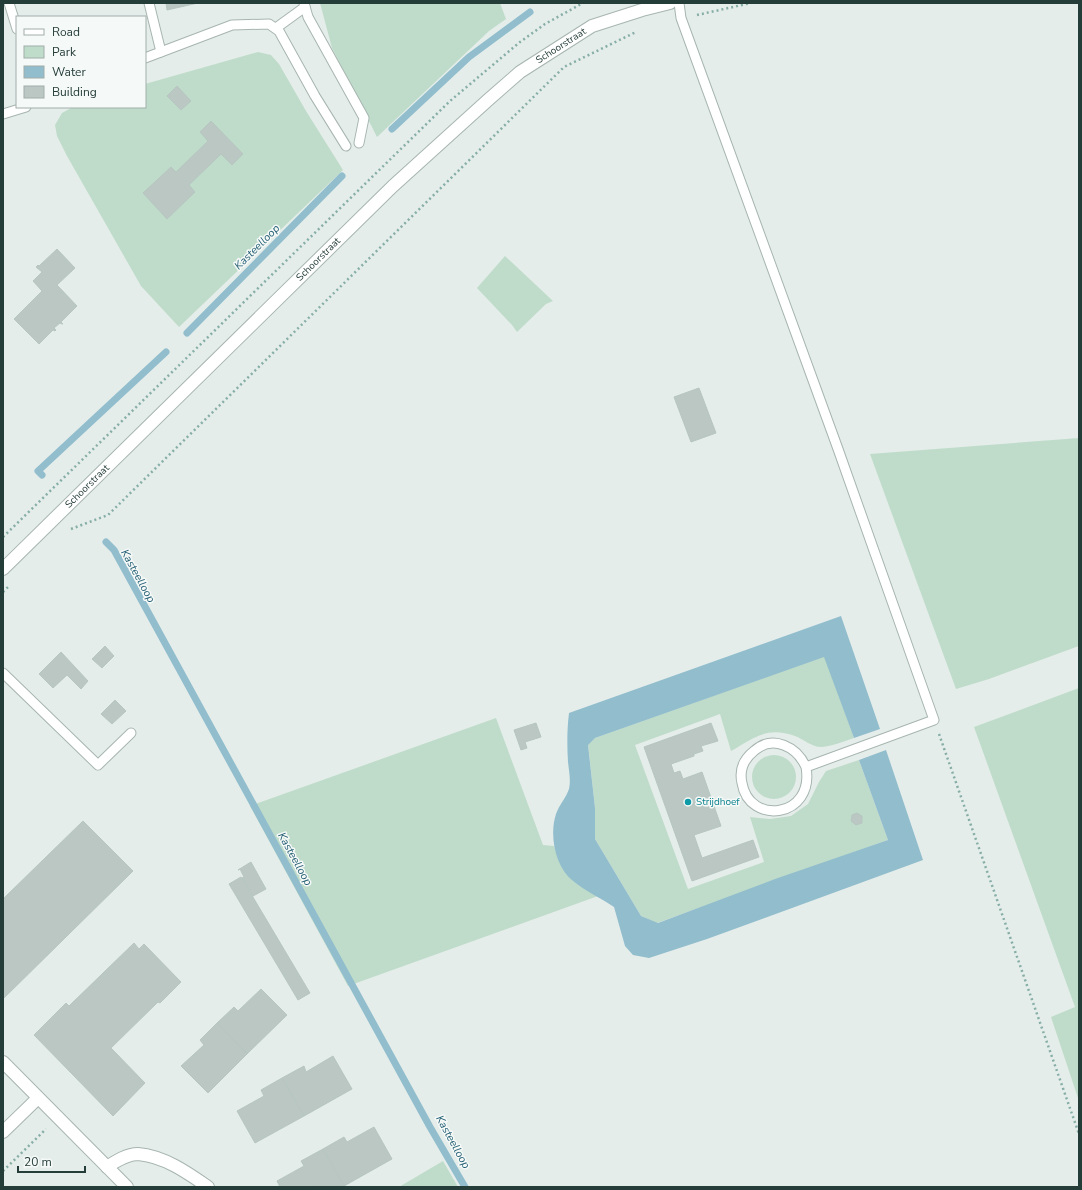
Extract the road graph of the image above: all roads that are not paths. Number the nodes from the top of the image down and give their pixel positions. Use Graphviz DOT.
graph roads {
  1 [pos="9,3"];
  2 [pos="149,3"];
  3 [pos="670,3"];
  4 [pos="679,3"];
  5 [pos="305,5"];
  6 [pos="16,26"];
  7 [pos="276,28"];
  8 [pos="161,52"];
  9 [pos="146,58"];
  10 [pos="23,108"];
  11 [pos="3,114"];
  12 [pos="359,143"];
  13 [pos="346,146"];
  14 [pos="3,569"];
  15 [pos="3,673"];
  16 [pos="131,734"];
  17 [pos="806,767"];
  18 [pos="3,1062"];
  19 [pos="38,1098"];
  20 [pos="3,1132"];
  21 [pos="107,1167"];
  22 [pos="127,1187"];
  23 [pos="208,1187"];
  1 -- 6 [label="lane"];
  2 -- 8 [label="lane"];
  3 -- 14 [label="street, Schoorstraat"];
  4 -- 17 [label="lane"];
  5 -- 7 [label="lane"];
  5 -- 12 [label="lane"];
  7 -- 8 [label="lane"];
  7 -- 13 [label="lane"];
  8 -- 9 [label="lane"];
  10 -- 11 [label="lane"];
  15 -- 16 [label="lane"];
  17 -- 17 [label="lane"];
  18 -- 19 [label="street"];
  19 -- 20 [label="street"];
  19 -- 21 [label="street"];
  21 -- 22 [label="street"];
  21 -- 23 [label="street"];
}
